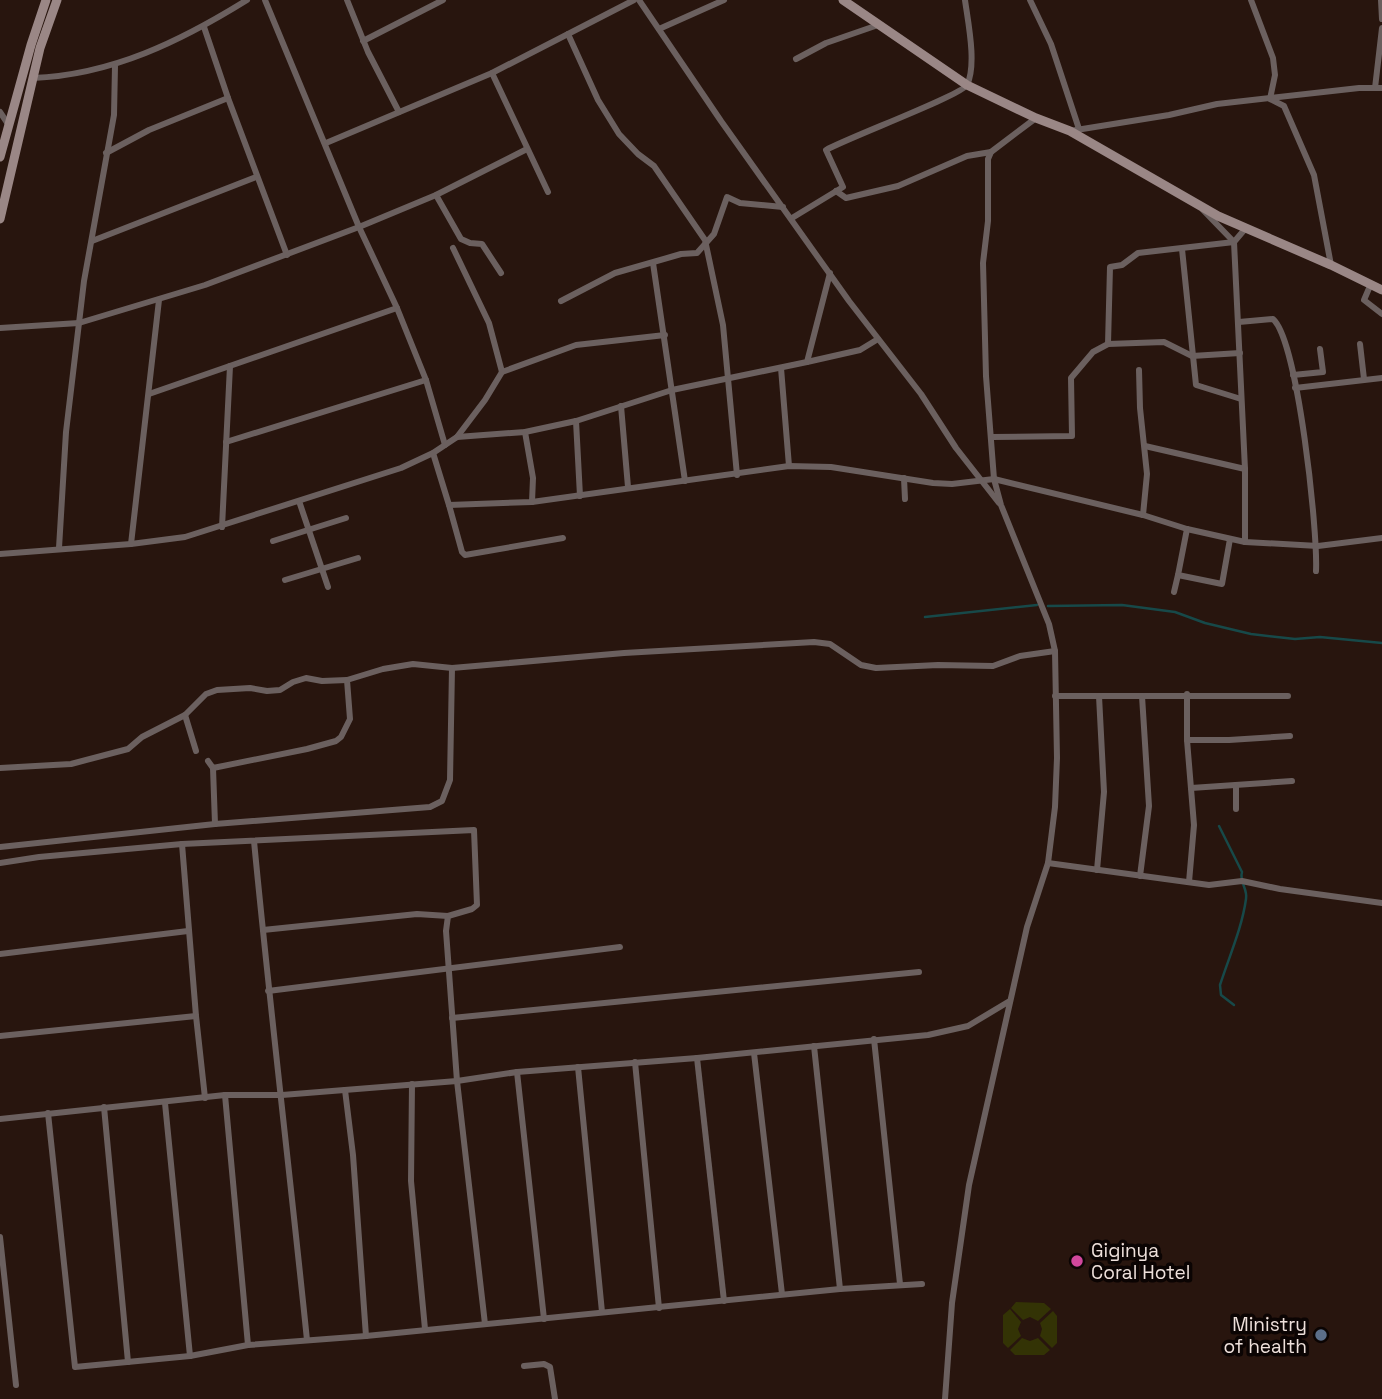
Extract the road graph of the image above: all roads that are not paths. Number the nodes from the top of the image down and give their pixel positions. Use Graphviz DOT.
graph roads {
  1 [pos="46,0"];
  2 [pos="57,0"];
  3 [pos="247,0"];
  4 [pos="265,0"];
  5 [pos="347,0"];
  6 [pos="443,0"];
  7 [pos="637,0"];
  8 [pos="724,0"];
  9 [pos="843,0"];
  10 [pos="965,0"];
  11 [pos="1030,0"];
  12 [pos="1251,0"];
  13 [pos="1381,0"];
  14 [pos="1382,19"];
  15 [pos="878,25"];
  16 [pos="205,26"];
  17 [pos="1382,28"];
  18 [pos="659,29"];
  19 [pos="568,34"];
  20 [pos="363,41"];
  21 [pos="796,58"];
  22 [pos="115,66"];
  23 [pos="492,73"];
  24 [pos="33,78"];
  25 [pos="967,85"];
  26 [pos="1378,88"];
  27 [pos="228,98"];
  28 [pos="1270,99"];
  29 [pos="0,112"];
  30 [pos="399,112"];
  31 [pos="1036,118"];
  32 [pos="8,124"];
  33 [pos="1074,130"];
  34 [pos="326,144"];
  35 [pos="527,149"];
  36 [pos="991,152"];
  37 [pos="106,153"];
  38 [pos="0,157"];
  39 [pos="256,177"];
  40 [pos="836,191"];
  41 [pos="548,192"];
  42 [pos="436,195"];
  43 [pos="1197,204"];
  44 [pos="783,206"];
  45 [pos="792,218"];
  46 [pos="0,219"];
  47 [pos="359,227"];
  48 [pos="1245,229"];
  49 [pos="92,241"];
  50 [pos="1234,242"];
  51 [pos="706,243"];
  52 [pos="453,248"];
  53 [pos="1182,249"];
  54 [pos="286,255"];
  55 [pos="653,263"];
  56 [pos="1331,265"];
  57 [pos="500,273"];
  58 [pos="830,273"];
  59 [pos="1370,286"];
  60 [pos="1382,290"];
  61 [pos="159,300"];
  62 [pos="561,301"];
  63 [pos="397,308"];
  64 [pos="1382,314"];
  65 [pos="1238,321"];
  66 [pos="79,323"];
  67 [pos="0,328"];
  68 [pos="665,335"];
  69 [pos="878,339"];
  70 [pos="1108,344"];
  71 [pos="1360,344"];
  72 [pos="1320,349"];
  73 [pos="1240,353"];
  74 [pos="1192,356"];
  75 [pos="807,362"];
  76 [pos="230,366"];
  77 [pos="781,368"];
  78 [pos="1139,370"];
  79 [pos="502,373"];
  80 [pos="1293,375"];
  81 [pos="1382,378"];
  82 [pos="728,379"];
  83 [pos="1364,379"];
  84 [pos="426,380"];
  85 [pos="1295,388"];
  86 [pos="672,390"];
  87 [pos="149,394"];
  88 [pos="1241,399"];
  89 [pos="621,406"];
  90 [pos="576,421"];
  91 [pos="525,432"];
  92 [pos="457,437"];
  93 [pos="992,437"];
  94 [pos="226,442"];
  95 [pos="445,445"];
  96 [pos="1145,446"];
  97 [pos="433,453"];
  98 [pos="789,466"];
  99 [pos="1245,469"];
  100 [pos="737,475"];
  101 [pos="904,478"];
  102 [pos="994,479"];
  103 [pos="980,480"];
  104 [pos="685,481"];
  105 [pos="628,487"];
  106 [pos="580,496"];
  107 [pos="905,499"];
  108 [pos="299,501"];
  109 [pos="531,502"];
  110 [pos="449,505"];
  111 [pos="1000,505"];
  112 [pos="1143,515"];
  113 [pos="346,517"];
  114 [pos="222,527"];
  115 [pos="309,529"];
  116 [pos="1187,529"];
  117 [pos="563,538"];
  118 [pos="1382,538"];
  119 [pos="1230,539"];
  120 [pos="273,541"];
  121 [pos="1245,542"];
  122 [pos="131,544"];
  123 [pos="1318,546"];
  124 [pos="59,548"];
  125 [pos="0,554"];
  126 [pos="358,558"];
  127 [pos="322,568"];
  128 [pos="1316,571"];
  129 [pos="1178,575"];
  130 [pos="285,580"];
  131 [pos="328,587"];
  132 [pos="1174,592"];
  133 [pos="1055,651"];
  134 [pos="452,668"];
  135 [pos="347,680"];
  136 [pos="1187,694"];
  137 [pos="1288,695"];
  138 [pos="1055,696"];
  139 [pos="1098,696"];
  140 [pos="1142,696"];
  141 [pos="185,715"];
  142 [pos="1290,736"];
  143 [pos="1187,740"];
  144 [pos="196,751"];
  145 [pos="208,761"];
  146 [pos="0,768"];
  147 [pos="213,768"];
  148 [pos="1292,781"];
  149 [pos="1236,785"];
  150 [pos="1191,788"];
  151 [pos="1236,809"];
  152 [pos="215,824"];
  153 [pos="254,841"];
  154 [pos="182,844"];
  155 [pos="0,847"];
  156 [pos="0,863"];
  157 [pos="1048,863"];
  158 [pos="1097,870"];
  159 [pos="1140,876"];
  160 [pos="1189,881"];
  161 [pos="1382,903"];
  162 [pos="448,916"];
  163 [pos="263,930"];
  164 [pos="188,931"];
  165 [pos="620,947"];
  166 [pos="0,954"];
  167 [pos="449,967"];
  168 [pos="919,972"];
  169 [pos="268,991"];
  170 [pos="1009,1002"];
  171 [pos="196,1016"];
  172 [pos="453,1018"];
  173 [pos="0,1036"];
  174 [pos="874,1040"];
  175 [pos="814,1046"];
  176 [pos="754,1053"];
  177 [pos="697,1058"];
  178 [pos="635,1062"];
  179 [pos="578,1067"];
  180 [pos="517,1072"];
  181 [pos="457,1081"];
  182 [pos="412,1083"];
  183 [pos="345,1090"];
  184 [pos="225,1095"];
  185 [pos="282,1095"];
  186 [pos="205,1098"];
  187 [pos="165,1103"];
  188 [pos="104,1107"];
  189 [pos="48,1113"];
  190 [pos="0,1119"];
  191 [pos="0,1237"];
  192 [pos="900,1284"];
  193 [pos="922,1284"];
  194 [pos="840,1289"];
  195 [pos="782,1294"];
  196 [pos="724,1301"];
  197 [pos="659,1308"];
  198 [pos="601,1312"];
  199 [pos="544,1319"];
  200 [pos="485,1324"];
  201 [pos="425,1329"];
  202 [pos="366,1336"];
  203 [pos="307,1340"];
  204 [pos="248,1345"];
  205 [pos="190,1356"];
  206 [pos="128,1362"];
  207 [pos="524,1366"];
  208 [pos="16,1385"];
  209 [pos="555,1399"];
  210 [pos="945,1399"];
  1 -- 32 [label="street"];
  2 -- 24 [label="street"];
  3 -- 16 [label="street"];
  4 -- 34 [label="street"];
  5 -- 20 [label="street"];
  6 -- 20 [label="street"];
  7 -- 18 [label="street"];
  7 -- 19 [label="street"];
  8 -- 18 [label="street"];
  9 -- 15 [label="street"];
  10 -- 25 [label="street"];
  11 -- 33 [label="street"];
  12 -- 28 [label="street"];
  13 -- 14 [label="street"];
  15 -- 21 [label="street"];
  15 -- 25 [label="street"];
  16 -- 22 [label="street"];
  16 -- 27 [label="street"];
  17 -- 26 [label="street"];
  18 -- 44 [label="street"];
  19 -- 23 [label="street"];
  19 -- 51 [label="street"];
  20 -- 30 [label="street"];
  22 -- 24 [label="street"];
  22 -- 37 [label="street"];
  23 -- 30 [label="street"];
  23 -- 35 [label="street"];
  24 -- 46 [label="street"];
  25 -- 31 [label="street"];
  25 -- 40 [label="street"];
  26 -- 28 [label="street"];
  27 -- 37 [label="street"];
  27 -- 39 [label="street"];
  28 -- 33 [label="street"];
  28 -- 56 [label="street"];
  29 -- 32 [label="street"];
  30 -- 34 [label="street"];
  31 -- 33 [label="street"];
  31 -- 36 [label="street"];
  32 -- 38 [label="street"];
  33 -- 43 [label="street"];
  34 -- 47 [label="street"];
  35 -- 41 [label="street"];
  35 -- 42 [label="street"];
  36 -- 40 [label="street"];
  36 -- 93 [label="street"];
  37 -- 49 [label="street"];
  39 -- 49 [label="street"];
  39 -- 54 [label="street"];
  40 -- 45 [label="street"];
  42 -- 47 [label="street"];
  42 -- 57 [label="street"];
  43 -- 48 [label="street"];
  43 -- 50 [label="street"];
  44 -- 45 [label="street"];
  44 -- 51 [label="street"];
  45 -- 58 [label="street"];
  47 -- 54 [label="street"];
  47 -- 63 [label="street"];
  48 -- 50 [label="street"];
  48 -- 56 [label="street"];
  49 -- 66 [label="street"];
  50 -- 53 [label="street"];
  50 -- 65 [label="street"];
  51 -- 55 [label="street"];
  51 -- 82 [label="street"];
  52 -- 79 [label="street"];
  53 -- 70 [label="street"];
  53 -- 74 [label="street"];
  54 -- 61 [label="street"];
  55 -- 62 [label="street"];
  55 -- 68 [label="street"];
  56 -- 59 [label="street"];
  58 -- 69 [label="street"];
  58 -- 75 [label="street"];
  59 -- 60 [label="street"];
  59 -- 64 [label="street"];
  61 -- 66 [label="street"];
  61 -- 87 [label="street"];
  63 -- 76 [label="street"];
  63 -- 84 [label="street"];
  65 -- 73 [label="street"];
  65 -- 80 [label="street"];
  66 -- 67 [label="street"];
  66 -- 124 [label="street"];
  68 -- 79 [label="street"];
  68 -- 86 [label="street"];
  69 -- 75 [label="street"];
  69 -- 103 [label="street"];
  70 -- 74 [label="street"];
  70 -- 93 [label="street"];
  71 -- 83 [label="street"];
  72 -- 80 [label="street"];
  73 -- 74 [label="street"];
  73 -- 88 [label="street"];
  74 -- 88 [label="street"];
  75 -- 77 [label="street"];
  76 -- 87 [label="street"];
  76 -- 94 [label="street"];
  77 -- 82 [label="street"];
  77 -- 98 [label="street"];
  78 -- 96 [label="street"];
  79 -- 92 [label="street"];
  80 -- 85 [label="street"];
  81 -- 83 [label="street"];
  82 -- 86 [label="street"];
  82 -- 100 [label="street"];
  83 -- 85 [label="street"];
  84 -- 94 [label="street"];
  84 -- 95 [label="street"];
  85 -- 123 [label="street"];
  86 -- 89 [label="street"];
  86 -- 104 [label="street"];
  87 -- 122 [label="street"];
  88 -- 99 [label="street"];
  89 -- 90 [label="street"];
  89 -- 105 [label="street"];
  90 -- 91 [label="street"];
  90 -- 106 [label="street"];
  91 -- 92 [label="street"];
  91 -- 109 [label="street"];
  92 -- 95 [label="street"];
  93 -- 102 [label="street"];
  94 -- 114 [label="street"];
  95 -- 97 [label="street"];
  96 -- 99 [label="street"];
  96 -- 112 [label="street"];
  97 -- 108 [label="street"];
  97 -- 110 [label="street"];
  98 -- 100 [label="street"];
  98 -- 101 [label="street"];
  99 -- 121 [label="street"];
  100 -- 104 [label="street"];
  101 -- 103 [label="street"];
  101 -- 107 [label="street"];
  102 -- 103 [label="street"];
  102 -- 111 [label="street"];
  102 -- 112 [label="street"];
  103 -- 111 [label="street"];
  104 -- 105 [label="street"];
  105 -- 106 [label="street"];
  106 -- 109 [label="street"];
  108 -- 114 [label="street"];
  108 -- 115 [label="street"];
  109 -- 110 [label="street"];
  110 -- 117 [label="street"];
  111 -- 133 [label="street"];
  112 -- 116 [label="street"];
  113 -- 115 [label="street"];
  114 -- 122 [label="street"];
  115 -- 120 [label="street"];
  115 -- 127 [label="street"];
  116 -- 119 [label="street"];
  116 -- 129 [label="street"];
  118 -- 123 [label="street"];
  119 -- 121 [label="street"];
  119 -- 129 [label="street"];
  121 -- 123 [label="street"];
  122 -- 124 [label="street"];
  123 -- 128 [label="street"];
  124 -- 125 [label="street"];
  126 -- 127 [label="street"];
  127 -- 130 [label="street"];
  127 -- 131 [label="street"];
  129 -- 132 [label="street"];
  133 -- 134 [label="street"];
  133 -- 138 [label="street"];
  134 -- 135 [label="street"];
  134 -- 152 [label="street"];
  135 -- 141 [label="street"];
  135 -- 147 [label="street"];
  136 -- 137 [label="street"];
  136 -- 140 [label="street"];
  136 -- 143 [label="street"];
  138 -- 139 [label="street"];
  138 -- 157 [label="street"];
  139 -- 140 [label="street"];
  139 -- 158 [label="street"];
  140 -- 159 [label="street"];
  141 -- 144 [label="street"];
  141 -- 146 [label="street"];
  142 -- 143 [label="street"];
  143 -- 150 [label="street"];
  145 -- 147 [label="street"];
  147 -- 152 [label="street"];
  148 -- 149 [label="street"];
  149 -- 150 [label="street"];
  149 -- 151 [label="street"];
  150 -- 160 [label="street"];
  152 -- 155 [label="street"];
  153 -- 154 [label="street"];
  153 -- 162 [label="street"];
  153 -- 163 [label="street"];
  154 -- 156 [label="street"];
  154 -- 164 [label="street"];
  157 -- 158 [label="street"];
  157 -- 170 [label="street"];
  158 -- 159 [label="street"];
  159 -- 160 [label="street"];
  160 -- 161 [label="street"];
  162 -- 163 [label="street"];
  162 -- 167 [label="street"];
  163 -- 169 [label="street"];
  164 -- 166 [label="street"];
  164 -- 171 [label="street"];
  165 -- 167 [label="street"];
  167 -- 169 [label="street"];
  167 -- 172 [label="street"];
  168 -- 172 [label="street"];
  169 -- 185 [label="street"];
  170 -- 174 [label="street"];
  170 -- 210 [label="street"];
  171 -- 173 [label="street"];
  171 -- 186 [label="street"];
  172 -- 181 [label="street"];
  174 -- 175 [label="street"];
  174 -- 192 [label="street"];
  175 -- 176 [label="street"];
  175 -- 194 [label="street"];
  176 -- 177 [label="street"];
  176 -- 195 [label="street"];
  177 -- 178 [label="street"];
  177 -- 196 [label="street"];
  178 -- 179 [label="street"];
  178 -- 197 [label="street"];
  179 -- 180 [label="street"];
  179 -- 198 [label="street"];
  180 -- 181 [label="street"];
  180 -- 199 [label="street"];
  181 -- 182 [label="street"];
  181 -- 200 [label="street"];
  182 -- 183 [label="street"];
  182 -- 201 [label="street"];
  183 -- 185 [label="street"];
  183 -- 202 [label="street"];
  184 -- 185 [label="street"];
  184 -- 186 [label="street"];
  184 -- 204 [label="street"];
  185 -- 203 [label="street"];
  186 -- 187 [label="street"];
  187 -- 188 [label="street"];
  187 -- 205 [label="street"];
  188 -- 189 [label="street"];
  188 -- 206 [label="street"];
  189 -- 190 [label="street"];
  189 -- 206 [label="street"];
  191 -- 208 [label="street"];
  192 -- 193 [label="street"];
  192 -- 194 [label="street"];
  194 -- 195 [label="street"];
  195 -- 196 [label="street"];
  196 -- 197 [label="street"];
  197 -- 198 [label="street"];
  198 -- 199 [label="street"];
  199 -- 200 [label="street"];
  200 -- 201 [label="street"];
  201 -- 202 [label="street"];
  202 -- 203 [label="street"];
  203 -- 204 [label="street"];
  204 -- 205 [label="street"];
  205 -- 206 [label="street"];
  207 -- 209 [label="street"];
}
